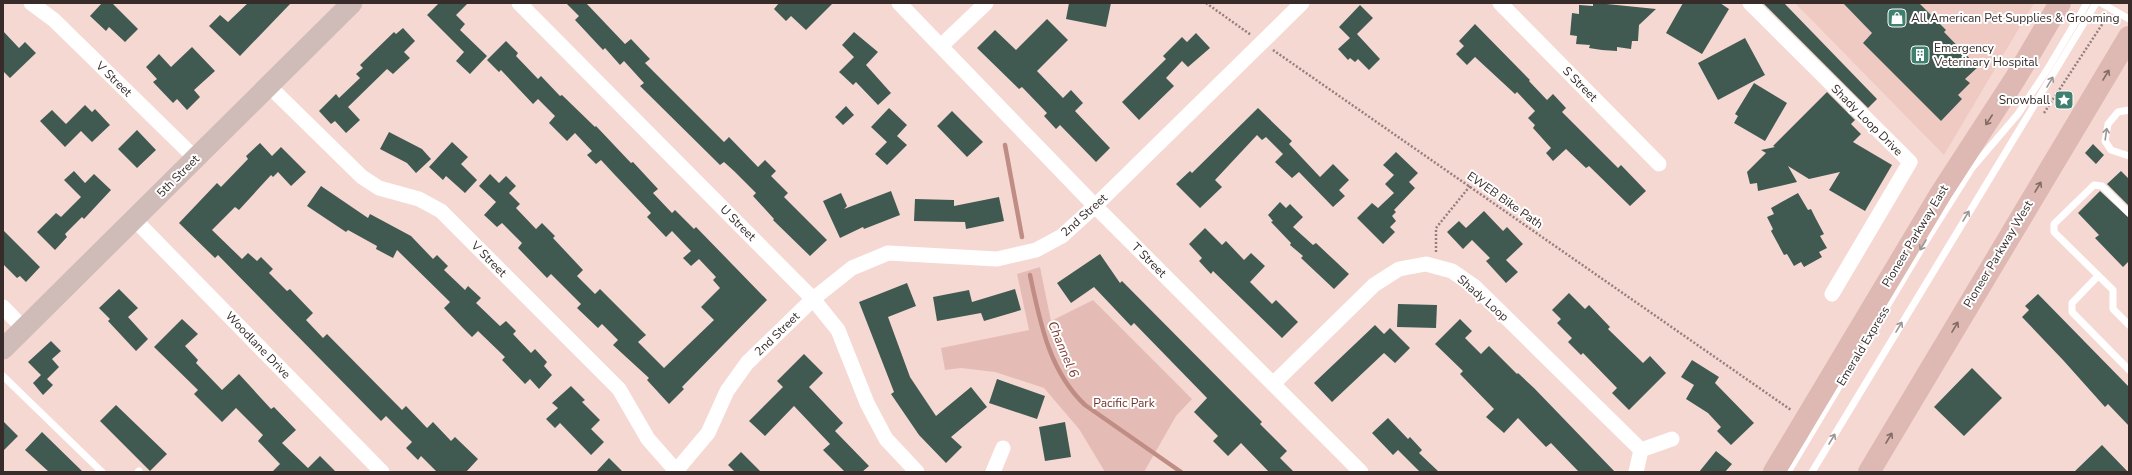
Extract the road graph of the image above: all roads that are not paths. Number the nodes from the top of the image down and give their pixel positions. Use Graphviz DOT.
graph roads {
  1 [pos="31,3"];
  2 [pos="352,3"];
  3 [pos="519,3"];
  4 [pos="899,3"];
  5 [pos="986,3"];
  6 [pos="1302,3"];
  7 [pos="1500,3"];
  8 [pos="1750,3"];
  9 [pos="2060,3"];
  10 [pos="2087,3"];
  11 [pos="2096,3"];
  12 [pos="2101,3"];
  13 [pos="2129,19"];
  14 [pos="2129,37"];
  15 [pos="940,46"];
  16 [pos="269,86"];
  17 [pos="2129,110"];
  18 [pos="2129,156"];
  19 [pos="196,158"];
  20 [pos="1659,164"];
  21 [pos="1095,206"];
  22 [pos="2129,213"];
  23 [pos="134,219"];
  24 [pos="2098,276"];
  25 [pos="1832,294"];
  26 [pos="813,298"];
  27 [pos="3,307"];
  28 [pos="2129,325"];
  29 [pos="24,329"];
  30 [pos="3,349"];
  31 [pos="2129,370"];
  32 [pos="3,376"];
  33 [pos="1273,384"];
  34 [pos="1672,439"];
  35 [pos="1003,448"];
  36 [pos="1641,450"];
  37 [pos="102,472"];
  38 [pos="382,472"];
  39 [pos="676,472"];
  40 [pos="917,472"];
  41 [pos="993,472"];
  42 [pos="1361,472"];
  43 [pos="1636,472"];
  44 [pos="1774,472"];
  45 [pos="1788,472"];
  46 [pos="1812,472"];
  47 [pos="1869,472"];
  1 -- 19 [label="street, V Street"];
  2 -- 16 [label="main road, 5th Street"];
  3 -- 26 [label="street, U Street"];
  4 -- 15 [label="street, T Street"];
  5 -- 15 [label="street"];
  6 -- 21 [label="street, 2nd Street"];
  7 -- 20 [label="street, S Street"];
  8 -- 25 [label="street, Shady Loop Drive"];
  9 -- 44 [label="main road, Pioneer Parkway East, one-way"];
  10 -- 45 [label="lane, Emerald Express, one-way"];
  46 -- 11 [label="lane, Emerald Express, one-way"];
  12 -- 13 [label="lane"];
  47 -- 14 [label="main road, Pioneer Parkway West, one-way"];
  15 -- 21 [label="street, T Street"];
  16 -- 19 [label="main road, 5th Street"];
  16 -- 39 [label="street, V Street"];
  18 -- 17 [label="lane, one-way"];
  19 -- 23 [label="main road, 5th Street"];
  21 -- 26 [label="street, 2nd Street"];
  21 -- 33 [label="street, T Street"];
  22 -- 24 [label="lane"];
  23 -- 29 [label="main road, 5th Street"];
  23 -- 38 [label="street, Woodlane Drive"];
  24 -- 28 [label="lane"];
  24 -- 31 [label="lane"];
  26 -- 39 [label="street, 2nd Street"];
  26 -- 40 [label="street, U Street"];
  27 -- 29 [label="street"];
  29 -- 30 [label="main road, 5th Street"];
  32 -- 37 [label="lane"];
  33 -- 36 [label="street, Shady Loop"];
  33 -- 42 [label="street, T Street"];
  34 -- 36 [label="street"];
  35 -- 41 [label="street"];
  36 -- 43 [label="street"];
}
